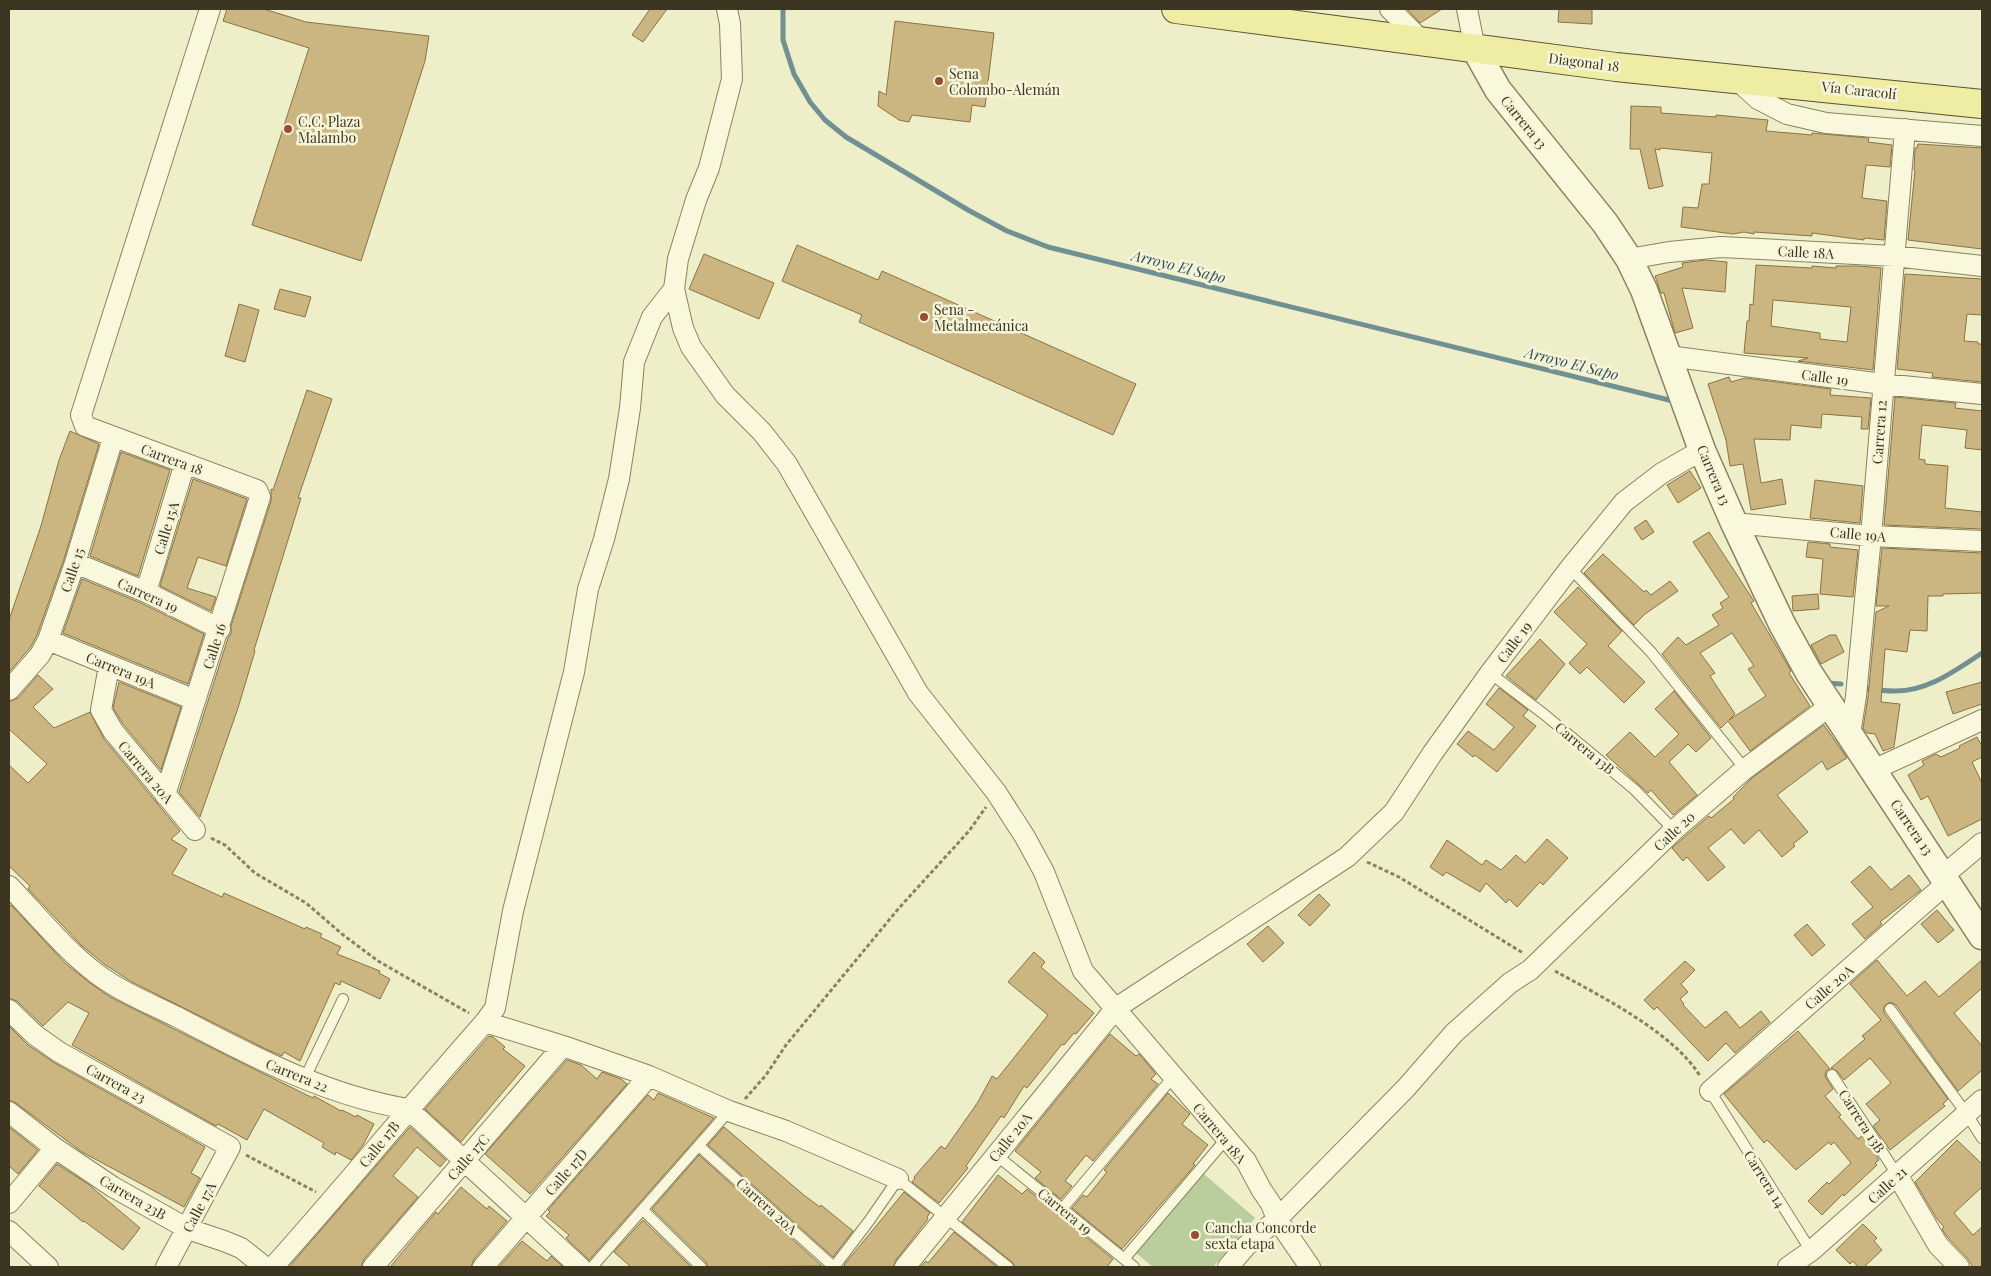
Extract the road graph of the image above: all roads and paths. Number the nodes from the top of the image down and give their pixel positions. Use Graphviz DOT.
graph roads {
  1 [pos="210,9"];
  2 [pos="727,9"];
  3 [pos="1176,9"];
  4 [pos="1390,9"];
  5 [pos="1467,9"];
  6 [pos="1422,40"];
  7 [pos="1475,48"];
  8 [pos="1735,78"];
  9 [pos="1982,104"];
  10 [pos="1904,129"];
  11 [pos="1982,136"];
  12 [pos="1894,256"];
  13 [pos="1629,259"];
  14 [pos="1982,266"];
  15 [pos="674,289"];
  16 [pos="1668,356"];
  17 [pos="1883,384"];
  18 [pos="1982,394"];
  19 [pos="113,438"];
  20 [pos="1702,450"];
  21 [pos="185,463"];
  22 [pos="260,497"];
  23 [pos="1734,523"];
  24 [pos="1871,536"];
  25 [pos="1982,541"];
  26 [pos="75,563"];
  27 [pos="1570,568"];
  28 [pos="146,592"];
  29 [pos="220,629"];
  30 [pos="48,640"];
  31 [pos="109,666"];
  32 [pos="1490,673"];
  33 [pos="9,690"];
  34 [pos="195,700"];
  35 [pos="1830,706"];
  36 [pos="1982,720"];
  37 [pos="1850,734"];
  38 [pos="1745,769"];
  39 [pos="1874,770"];
  40 [pos="996,792"];
  41 [pos="165,795"];
  42 [pos="195,830"];
  43 [pos="1674,830"];
  44 [pos="1982,843"];
  45 [pos="1946,879"];
  46 [pos="9,886"];
  47 [pos="1982,936"];
  48 [pos="342,999"];
  49 [pos="1116,1008"];
  50 [pos="1890,1009"];
  51 [pos="9,1010"];
  52 [pos="485,1022"];
  53 [pos="563,1046"];
  54 [pos="1832,1075"];
  55 [pos="649,1076"];
  56 [pos="1173,1077"];
  57 [pos="304,1080"];
  58 [pos="1710,1091"];
  59 [pos="1982,1100"];
  60 [pos="408,1109"];
  61 [pos="729,1111"];
  62 [pos="9,1112"];
  63 [pos="1966,1113"];
  64 [pos="1982,1138"];
  65 [pos="1226,1139"];
  66 [pos="699,1146"];
  67 [pos="230,1147"];
  68 [pos="54,1148"];
  69 [pos="996,1154"];
  70 [pos="465,1160"];
  71 [pos="1898,1176"];
  72 [pos="898,1179"];
  73 [pos="333,1200"];
  74 [pos="9,1203"];
  75 [pos="1062,1209"];
  76 [pos="643,1210"];
  77 [pos="945,1216"];
  78 [pos="526,1218"];
  79 [pos="1277,1219"];
  80 [pos="188,1228"];
  81 [pos="9,1232"];
  82 [pos="1124,1259"];
  83 [pos="1816,1259"];
  84 [pos="48,1267"];
  85 [pos="166,1267"];
  86 [pos="265,1267"];
  87 [pos="273,1267"];
  88 [pos="373,1267"];
  89 [pos="483,1267"];
  90 [pos="580,1267"];
  91 [pos="592,1267"];
  92 [pos="702,1267"];
  93 [pos="834,1267"];
  94 [pos="905,1267"];
  95 [pos="1008,1267"];
  96 [pos="1134,1267"];
  97 [pos="1228,1267"];
  98 [pos="1310,1267"];
  99 [pos="1788,1267"];
  100 [pos="1959,1267"];
  1 -- 19 [label="street, Carrera 18"];
  2 -- 15 [label="street"];
  3 -- 6 [label="main road, Diagonal 18"];
  4 -- 6 [label="street"];
  5 -- 7 [label="street, Carrera 13"];
  6 -- 7 [label="main road, Diagonal 18"];
  7 -- 8 [label="main road, Diagonal 18"];
  7 -- 13 [label="street, Carrera 13"];
  8 -- 9 [label="main road, Vía Caracolí"];
  8 -- 10 [label="street"];
  10 -- 11 [label="street"];
  10 -- 12 [label="street, Carrera 12"];
  12 -- 13 [label="street, Calle 18A"];
  12 -- 14 [label="street, Calle 18A"];
  12 -- 17 [label="street, Carrera 12"];
  13 -- 16 [label="street, Carrera 13"];
  15 -- 40 [label="street, Carrera 18A"];
  15 -- 52 [label="street, Calle 17B"];
  16 -- 17 [label="street, Calle 19"];
  16 -- 20 [label="street, Carrera 13"];
  17 -- 18 [label="street, Calle 19"];
  17 -- 24 [label="street, Carrera 12"];
  19 -- 21 [label="street, Carrera 18"];
  19 -- 26 [label="street, Calle 15"];
  20 -- 23 [label="street, Carrera 13"];
  20 -- 27 [label="street, Calle 19"];
  21 -- 22 [label="street, Carrera 18"];
  21 -- 28 [label="street, Calle 15A"];
  22 -- 29 [label="street, Calle 16"];
  23 -- 24 [label="street, Calle 19A"];
  23 -- 35 [label="street, Carrera 13"];
  24 -- 25 [label="street, Calle 19A"];
  24 -- 37 [label="street, Carrera 12"];
  26 -- 28 [label="street, Carrera 19"];
  26 -- 30 [label="street, Calle 15"];
  27 -- 32 [label="street, Calle 19"];
  27 -- 38 [label="lane"];
  28 -- 29 [label="street, Carrera 19"];
  29 -- 34 [label="street, Calle 16"];
  30 -- 31 [label="street, Carrera 19A"];
  30 -- 33 [label="street, Calle 15"];
  31 -- 34 [label="street, Carrera 19A"];
  31 -- 41 [label="street, Carrera 20A"];
  32 -- 43 [label="lane, Carrera 13B"];
  32 -- 49 [label="street, Calle 19"];
  34 -- 41 [label="street, Calle 16"];
  35 -- 37 [label="street, Carrera 13"];
  35 -- 38 [label="street, Calle 20"];
  36 -- 39 [label="street"];
  37 -- 39 [label="street, Carrera 13"];
  38 -- 43 [label="street, Calle 20"];
  39 -- 45 [label="street, Carrera 13"];
  40 -- 49 [label="street, Carrera 18A"];
  40 -- 61 [label="path"];
  41 -- 42 [label="street, Carrera 20A"];
  42 -- 52 [label="path"];
  43 -- 79 [label="street, Calle 20"];
  44 -- 45 [label="street, Calle 20A"];
  45 -- 47 [label="street, Carrera 13"];
  45 -- 58 [label="street, Calle 20A"];
  46 -- 57 [label="street, Carrera 22"];
  48 -- 57 [label="lane"];
  49 -- 56 [label="street, Carrera 18A"];
  49 -- 69 [label="street, Calle 20A"];
  50 -- 63 [label="lane"];
  51 -- 67 [label="street, Carrera 23"];
  52 -- 53 [label="street"];
  52 -- 60 [label="street, Calle 17B"];
  53 -- 55 [label="street"];
  53 -- 70 [label="street, Calle 17C"];
  54 -- 71 [label="lane, Carrera 13B"];
  55 -- 61 [label="street"];
  55 -- 78 [label="street, Calle 17D"];
  56 -- 65 [label="street, Carrera 18A"];
  56 -- 75 [label="lane"];
  57 -- 60 [label="street, Carrera 22"];
  58 -- 83 [label="lane, Carrera 14"];
  59 -- 63 [label="street, Calle 21"];
  60 -- 70 [label="street"];
  60 -- 73 [label="street, Calle 17B"];
  61 -- 66 [label="lane"];
  61 -- 72 [label="street"];
  62 -- 68 [label="street, Carrera 23B"];
  63 -- 64 [label="lane"];
  63 -- 71 [label="street, Calle 21"];
  65 -- 79 [label="street, Carrera 18A"];
  65 -- 82 [label="lane"];
  66 -- 76 [label="lane"];
  66 -- 93 [label="lane, Carrera 20A"];
  67 -- 73 [label="path"];
  67 -- 80 [label="street, Calle 17A"];
  68 -- 74 [label="street"];
  68 -- 80 [label="street, Carrera 23B"];
  69 -- 75 [label="lane, Carrera 19"];
  69 -- 77 [label="street, Calle 20A"];
  70 -- 78 [label="street"];
  70 -- 88 [label="street, Calle 17C"];
  71 -- 83 [label="street, Calle 21"];
  71 -- 100 [label="street, Carrera 13B"];
  72 -- 77 [label="lane"];
  72 -- 93 [label="lane"];
  73 -- 87 [label="street, Calle 17B"];
  75 -- 82 [label="lane, Carrera 19"];
  76 -- 91 [label="lane"];
  76 -- 92 [label="lane"];
  77 -- 94 [label="street, Calle 20A"];
  77 -- 95 [label="lane"];
  78 -- 89 [label="street, Calle 17D"];
  78 -- 90 [label="street"];
  79 -- 97 [label="street, Calle 20"];
  79 -- 98 [label="street, Carrera 18A"];
  80 -- 85 [label="street, Calle 17A"];
  80 -- 86 [label="street, Carrera 23B"];
  81 -- 84 [label="street"];
  82 -- 96 [label="lane, Carrera 19"];
  83 -- 99 [label="street, Calle 21"];
}
